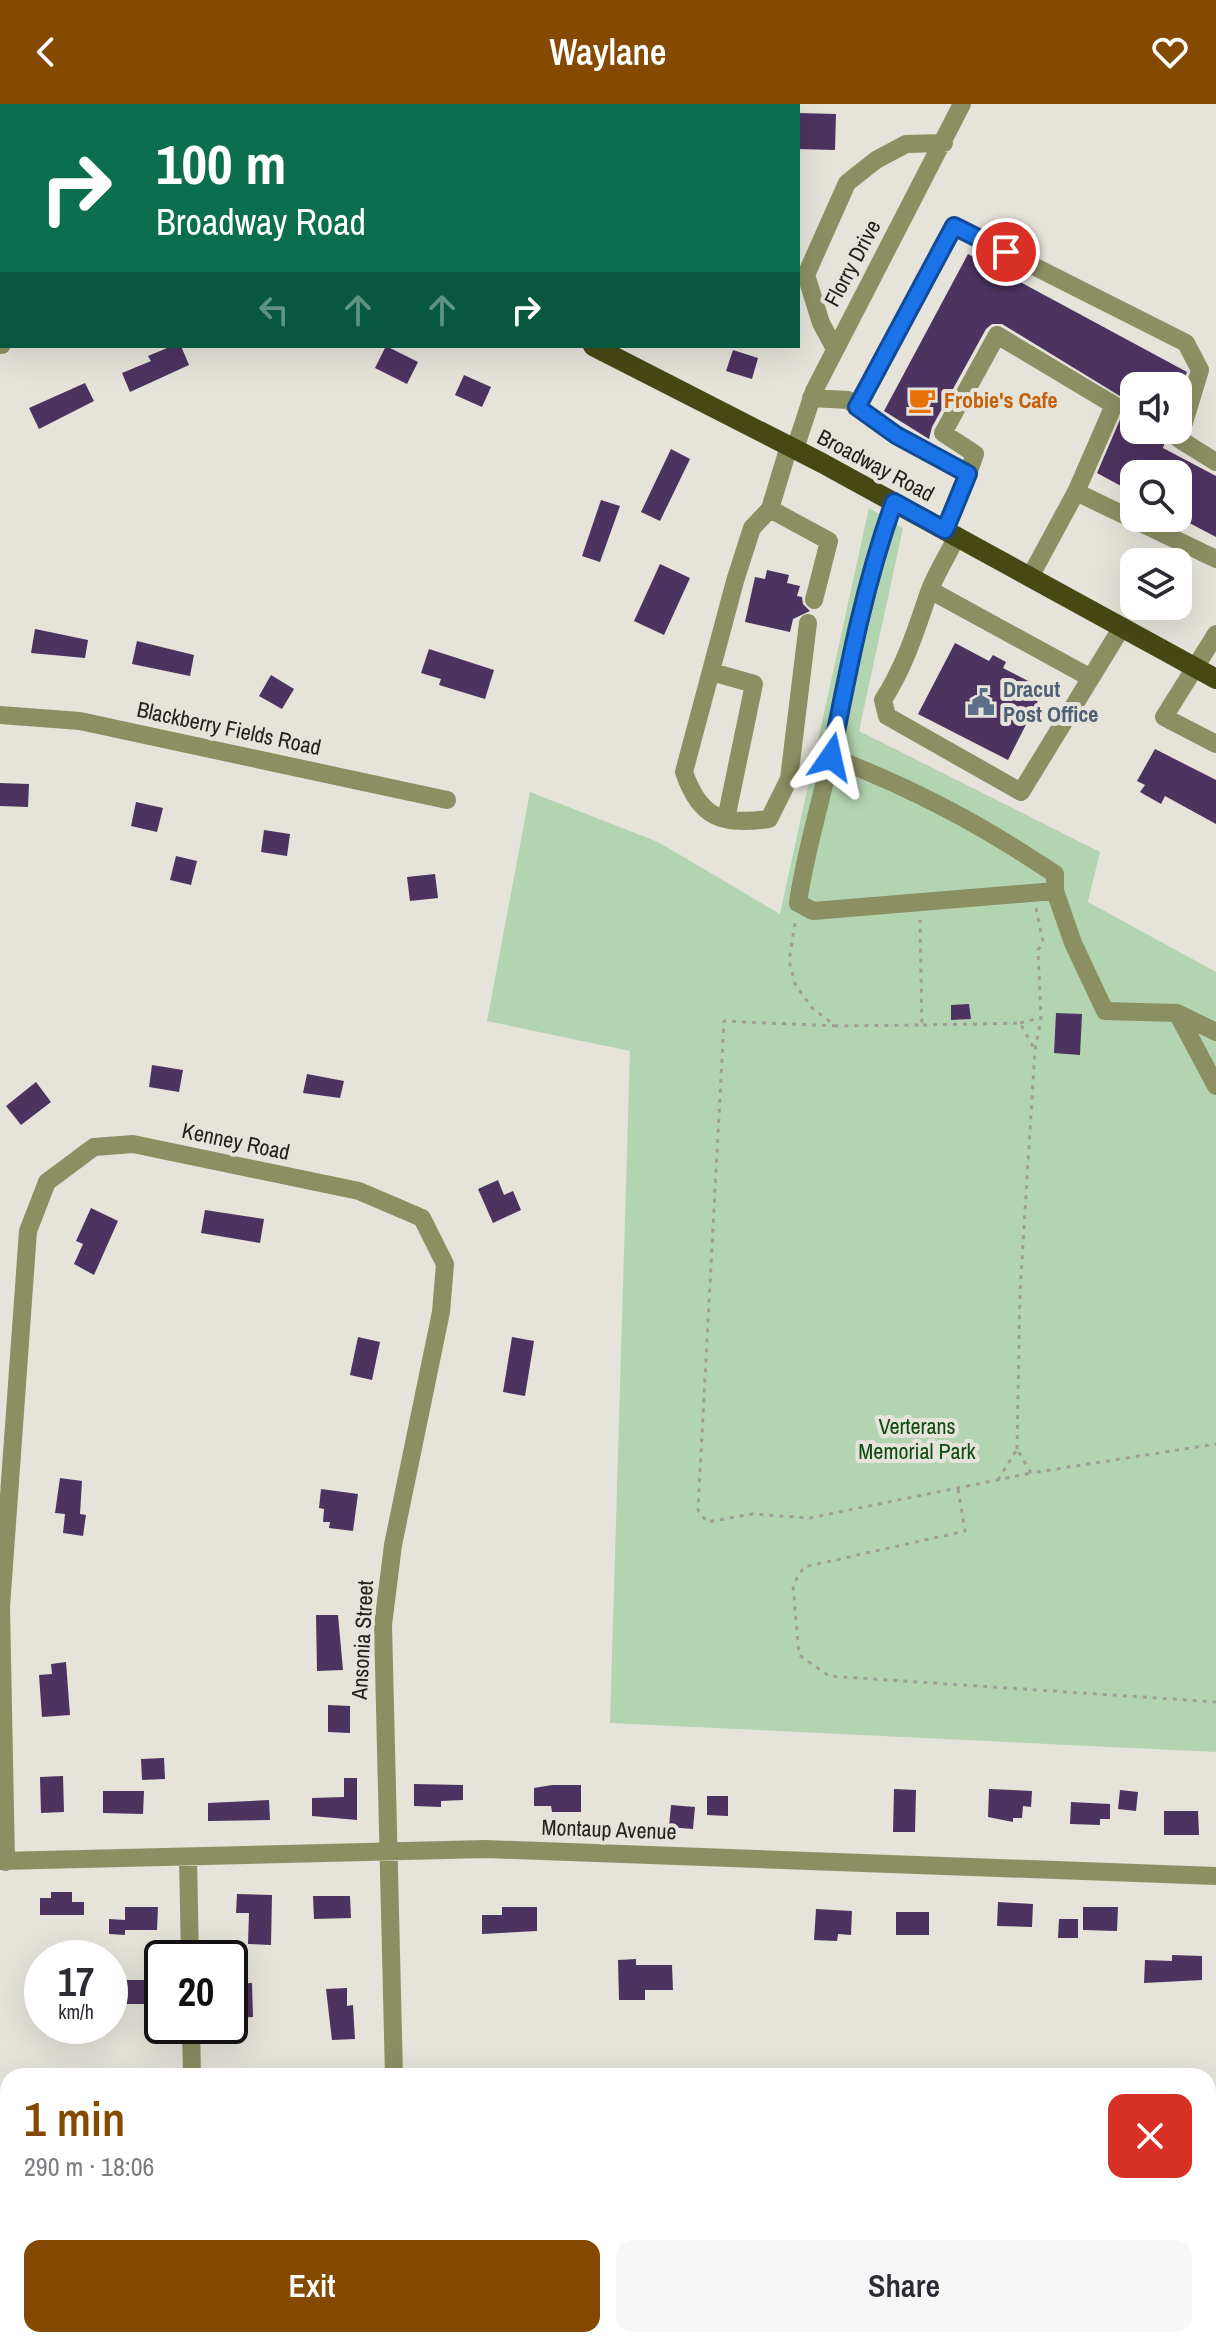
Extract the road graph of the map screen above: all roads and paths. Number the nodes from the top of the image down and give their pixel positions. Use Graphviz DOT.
graph roads {
  1 [pos="962,104"];
  2 [pos="944,143"];
  3 [pos="597,348"];
  4 [pos="835,349"];
  5 [pos="811,398"];
  6 [pos="857,407"];
  7 [pos="792,447"];
  8 [pos="1216,462"];
  9 [pos="968,474"];
  10 [pos="1076,492"];
  11 [pos="894,502"];
  12 [pos="770,509"];
  13 [pos="951,533"];
  14 [pos="1216,559"];
  15 [pos="1030,577"];
  16 [pos="930,590"];
  17 [pos="814,600"];
  18 [pos="808,623"];
  19 [pos="1122,627"];
  20 [pos="1216,634"];
  21 [pos="1195,668"];
  22 [pos="712,672"];
  23 [pos="1089,677"];
  24 [pos="1216,679"];
  25 [pos="0,715"];
  26 [pos="1216,744"];
  27 [pos="831,757"];
  28 [pos="447,800"];
  29 [pos="726,819"];
  30 [pos="1055,891"];
  31 [pos="1033,893"];
  32 [pos="798,903"];
  33 [pos="919,903"];
  34 [pos="1177,1013"];
  35 [pos="1041,1018"];
  36 [pos="1020,1023"];
  37 [pos="922,1025"];
  38 [pos="836,1026"];
  39 [pos="1216,1032"];
  40 [pos="1035,1050"];
  41 [pos="1216,1086"];
  42 [pos="422,1218"];
  43 [pos="1216,1444"];
  44 [pos="1017,1449"];
  45 [pos="1031,1473"];
  46 [pos="998,1480"];
  47 [pos="958,1489"];
  48 [pos="1216,1702"];
  49 [pos="387,1853"];
  50 [pos="188,1858"];
  51 [pos="3,1862"];
  52 [pos="1216,1876"];
  53 [pos="190,1940"];
  54 [pos="191,2044"];
  55 [pos="192,2068"];
  56 [pos="394,2068"];
  1 -- 2 [label="street, Florry Drive"];
  2 -- 4 [label="street, Florry Drive"];
  2 -- 4 [label="street"];
  3 -- 7 [label="main road, Broadway Road"];
  4 -- 5 [label="street, Florry Drive"];
  5 -- 6 [label="street"];
  5 -- 7 [label="street, Florry Drive"];
  6 -- 8 [label="street"];
  6 -- 9 [label="street"];
  7 -- 11 [label="main road, Broadway Road"];
  7 -- 12 [label="street, Florry Drive"];
  9 -- 10 [label="street"];
  9 -- 13 [label="street"];
  10 -- 14 [label="street"];
  10 -- 15 [label="street"];
  11 -- 13 [label="main road, Broadway Road"];
  11 -- 27 [label="street"];
  12 -- 17 [label="street"];
  12 -- 22 [label="street, Florry Drive"];
  13 -- 15 [label="main road, Broadway Road"];
  13 -- 16 [label="street"];
  15 -- 19 [label="main road, Broadway Road"];
  16 -- 23 [label="street"];
  16 -- 23 [label="street"];
  18 -- 29 [label="street"];
  19 -- 21 [label="main road, Broadway Road"];
  19 -- 23 [label="street"];
  20 -- 21 [label="street"];
  21 -- 24 [label="main road, Broadway Road"];
  21 -- 26 [label="street"];
  22 -- 29 [label="street, Florry Drive"];
  22 -- 29 [label="street"];
  25 -- 28 [label="street, Blackberry Fields Road"];
  27 -- 30 [label="street"];
  27 -- 32 [label="street"];
  30 -- 31 [label="street"];
  30 -- 34 [label="street"];
  31 -- 33 [label="street"];
  31 -- 35 [label="path"];
  32 -- 33 [label="street"];
  32 -- 38 [label="path"];
  33 -- 37 [label="path"];
  34 -- 39 [label="street"];
  34 -- 41 [label="street"];
  35 -- 36 [label="path"];
  35 -- 40 [label="path"];
  36 -- 37 [label="path"];
  36 -- 40 [label="path"];
  37 -- 38 [label="path"];
  38 -- 47 [label="path"];
  40 -- 44 [label="path"];
  42 -- 49 [label="street, Ansonia Street"];
  42 -- 51 [label="street, Kenney Road"];
  43 -- 45 [label="path"];
  44 -- 45 [label="path"];
  44 -- 46 [label="path"];
  45 -- 46 [label="path"];
  46 -- 47 [label="path"];
  47 -- 48 [label="path"];
  49 -- 50 [label="street, Montaup Avenue"];
  49 -- 52 [label="street, Montaup Avenue"];
  49 -- 56 [label="street, Ansonia Street"];
  50 -- 51 [label="street, Montaup Avenue"];
  50 -- 53 [label="street"];
  54 -- 55 [label="street"];
}
